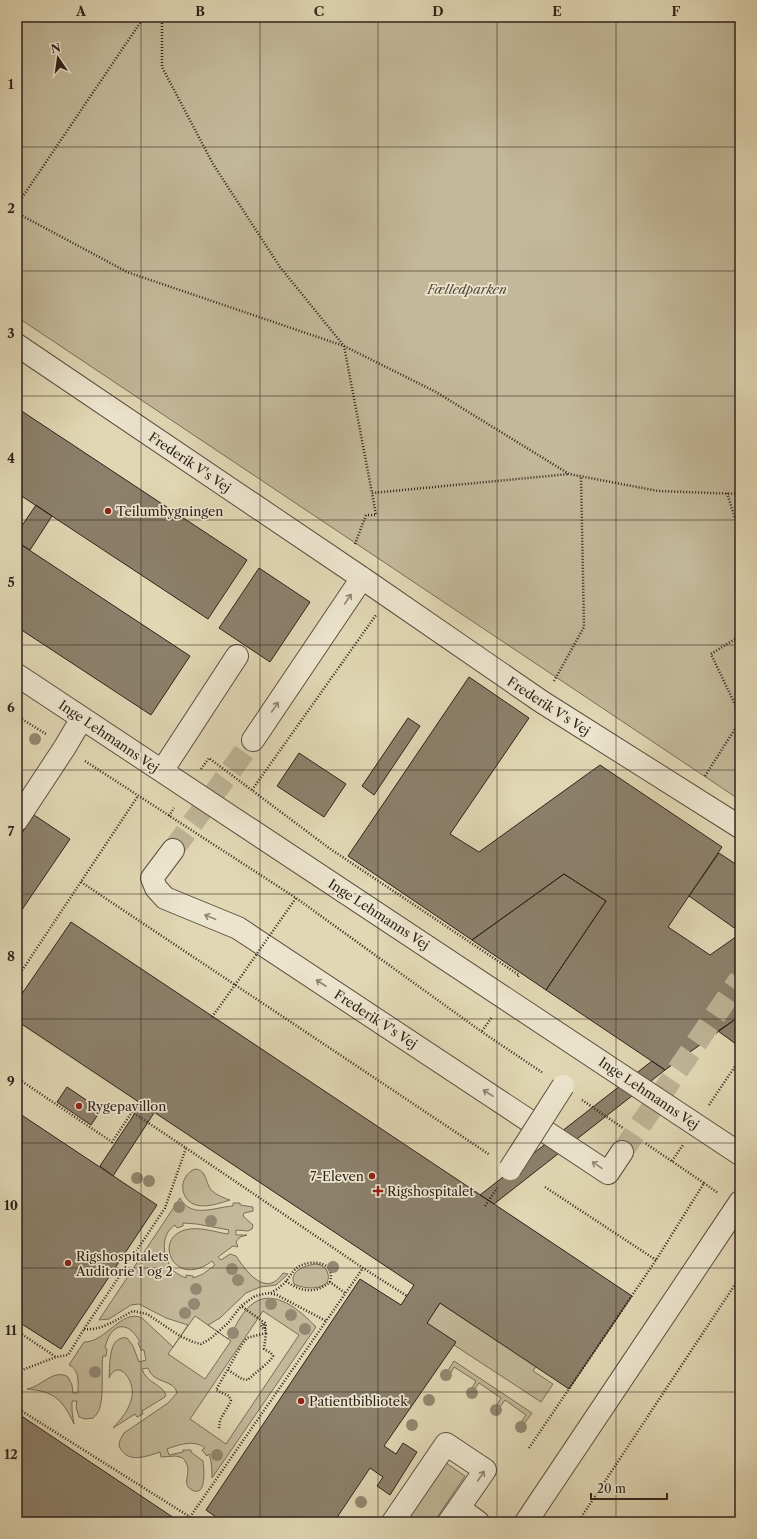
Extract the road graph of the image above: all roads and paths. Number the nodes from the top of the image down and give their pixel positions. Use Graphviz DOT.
graph roads {
  1 [pos="144,17"];
  2 [pos="162,17"];
  3 [pos="17,205"];
  4 [pos="17,213"];
  5 [pos="17,345"];
  6 [pos="344,346"];
  7 [pos="570,474"];
  8 [pos="581,476"];
  9 [pos="372,493"];
  10 [pos="727,493"];
  11 [pos="740,494"];
  12 [pos="740,534"];
  13 [pos="354,572"];
  14 [pos="389,597"];
  15 [pos="740,636"];
  16 [pos="237,656"];
  17 [pos="17,675"];
  18 [pos="542,702"];
  19 [pos="17,716"];
  20 [pos="740,716"];
  21 [pos="82,718"];
  22 [pos="740,721"];
  23 [pos="253,740"];
  24 [pos="65,747"];
  25 [pos="209,758"];
  26 [pos="162,771"];
  27 [pos="252,790"];
  28 [pos="138,796"];
  29 [pos="692,797"];
  30 [pos="17,820"];
  31 [pos="740,827"];
  32 [pos="173,850"];
  33 [pos="81,882"];
  34 [pos="296,898"];
  35 [pos="520,975"];
  36 [pos="17,978"];
  37 [pos="235,985"];
  38 [pos="212,1016"];
  39 [pos="738,1062"];
  40 [pos="17,1078"];
  41 [pos="562,1086"];
  42 [pos="708,1106"];
  43 [pos="627,1130"];
  44 [pos="640,1139"];
  45 [pos="686,1140"];
  46 [pos="186,1148"];
  47 [pos="622,1152"];
  48 [pos="740,1154"];
  49 [pos="672,1161"];
  50 [pos="510,1169"];
  51 [pos="704,1183"];
  52 [pos="545,1187"];
  53 [pos="730,1198"];
  54 [pos="656,1260"];
  55 [pos="363,1268"];
  56 [pos="740,1277"];
  57 [pos="286,1281"];
  58 [pos="330,1282"];
  59 [pos="345,1293"];
  60 [pos="271,1294"];
  61 [pos="408,1296"];
  62 [pos="241,1306"];
  63 [pos="326,1321"];
  64 [pos="84,1329"];
  65 [pos="17,1331"];
  66 [pos="266,1333"];
  67 [pos="56,1357"];
  68 [pos="228,1370"];
  69 [pos="17,1372"];
  70 [pos="17,1408"];
  71 [pos="219,1428"];
  72 [pos="528,1448"];
  73 [pos="454,1515"];
  74 [pos="190,1517"];
  75 [pos="198,1522"];
  76 [pos="393,1522"];
  77 [pos="478,1522"];
  78 [pos="526,1522"];
  79 [pos="578,1522"];
  1 -- 3 [label="path"];
  2 -- 6 [label="path"];
  4 -- 6 [label="path"];
  5 -- 13 [label="street, Frederik V's Vej"];
  6 -- 7 [label="path"];
  6 -- 9 [label="path"];
  7 -- 8 [label="path"];
  7 -- 9 [label="path"];
  8 -- 10 [label="path"];
  8 -- 18 [label="path"];
  9 -- 13 [label="path"];
  10 -- 11 [label="path"];
  10 -- 12 [label="path"];
  13 -- 14 [label="street, Frederik V's Vej"];
  23 -- 13 [label="street, one-way"];
  14 -- 18 [label="street, Frederik V's Vej"];
  14 -- 27 [label="path"];
  15 -- 20 [label="path"];
  16 -- 26 [label="street"];
  17 -- 21 [label="street, Inge Lehmanns Vej"];
  18 -- 29 [label="street, Frederik V's Vej"];
  19 -- 24 [label="path"];
  21 -- 24 [label="street"];
  21 -- 26 [label="street, Inge Lehmanns Vej"];
  22 -- 29 [label="path"];
  24 -- 28 [label="path"];
  24 -- 30 [label="street"];
  25 -- 27 [label="path"];
  26 -- 48 [label="street, Inge Lehmanns Vej"];
  27 -- 35 [label="path"];
  28 -- 33 [label="path"];
  28 -- 34 [label="path"];
  29 -- 31 [label="street, Frederik V's Vej"];
  47 -- 32 [label="street, Frederik V's Vej, one-way"];
  33 -- 36 [label="path"];
  33 -- 37 [label="path"];
  34 -- 37 [label="path, bridge"];
  34 -- 41 [label="path"];
  37 -- 38 [label="path"];
  37 -- 50 [label="path"];
  39 -- 42 [label="path"];
  40 -- 46 [label="path"];
  41 -- 43 [label="path"];
  41 -- 50 [label="street, bridge"];
  44 -- 49 [label="path"];
  45 -- 49 [label="path"];
  46 -- 55 [label="path"];
  46 -- 64 [label="path"];
  49 -- 51 [label="path"];
  51 -- 53 [label="path"];
  51 -- 54 [label="path"];
  52 -- 54 [label="path"];
  53 -- 78 [label="street"];
  54 -- 72 [label="path"];
  55 -- 59 [label="path"];
  55 -- 61 [label="path"];
  56 -- 79 [label="path"];
  57 -- 58 [label="path"];
  57 -- 58 [label="path"];
  57 -- 60 [label="path"];
  58 -- 59 [label="path"];
  59 -- 63 [label="path"];
  60 -- 62 [label="path"];
  60 -- 63 [label="path"];
  62 -- 64 [label="path"];
  62 -- 66 [label="path"];
  63 -- 74 [label="path"];
  64 -- 67 [label="path"];
  65 -- 67 [label="path"];
  66 -- 68 [label="path"];
  66 -- 68 [label="path"];
  67 -- 69 [label="path"];
  68 -- 71 [label="path"];
  70 -- 74 [label="path"];
  73 -- 76 [label="street, one-way"];
  73 -- 77 [label="street"];
  74 -- 75 [label="path"];
}
